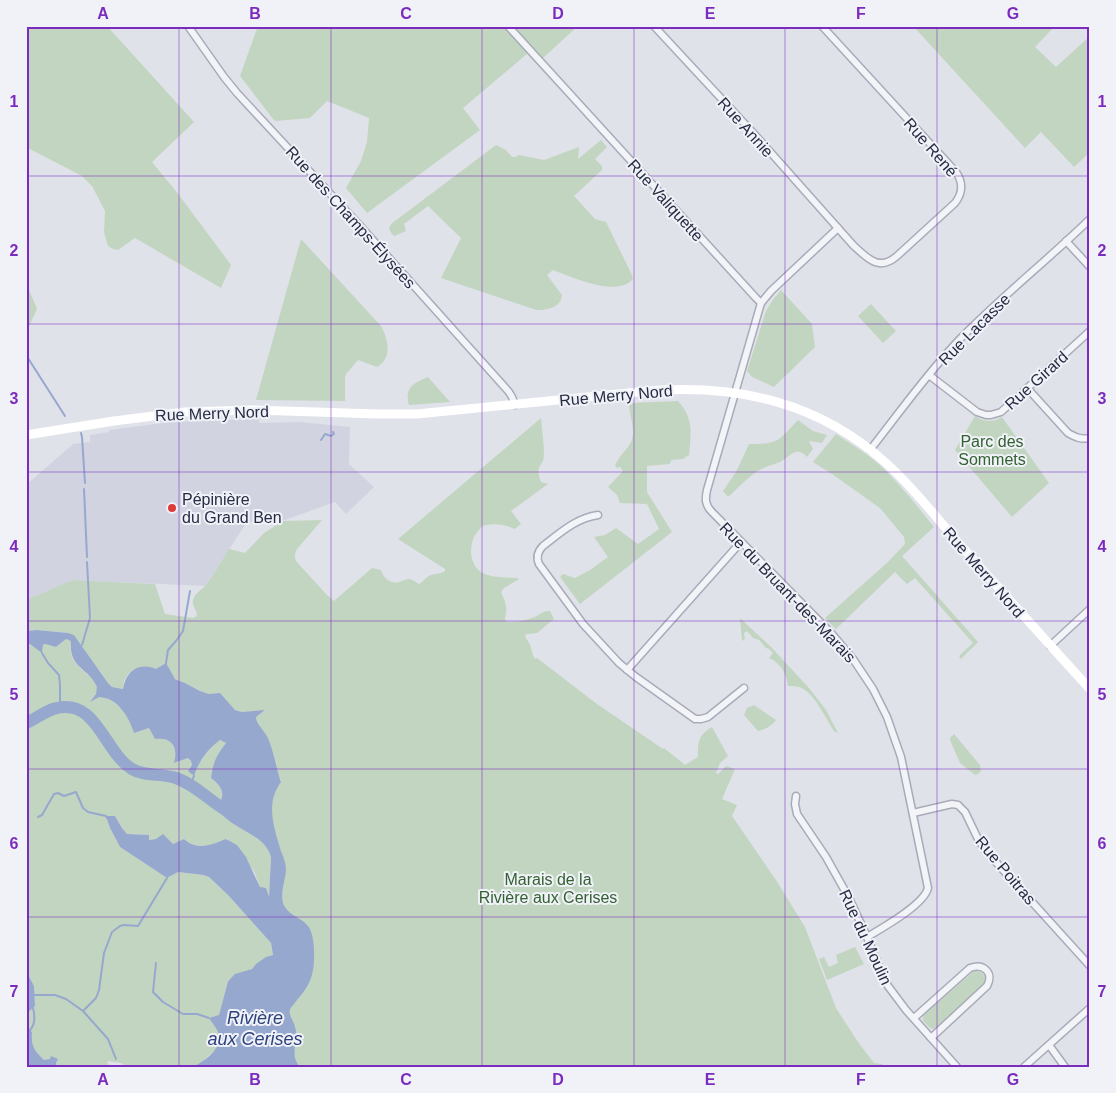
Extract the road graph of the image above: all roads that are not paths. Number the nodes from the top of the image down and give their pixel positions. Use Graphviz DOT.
graph roads {
  1 [pos="188,26"];
  2 [pos="508,26"];
  3 [pos="654,26"];
  4 [pos="822,26"];
  5 [pos="1090,219"];
  6 [pos="838,228"];
  7 [pos="1066,241"];
  8 [pos="1090,267"];
  9 [pos="761,303"];
  10 [pos="1090,331"];
  11 [pos="929,375"];
  12 [pos="1028,389"];
  13 [pos="735,392"];
  14 [pos="514,405"];
  15 [pos="26,435"];
  16 [pos="1090,438"];
  17 [pos="870,450"];
  18 [pos="598,515"];
  19 [pos="741,542"];
  20 [pos="1090,609"];
  21 [pos="1050,646"];
  22 [pos="627,670"];
  23 [pos="744,688"];
  24 [pos="1090,689"];
  25 [pos="796,796"];
  26 [pos="913,813"];
  27 [pos="867,937"];
  28 [pos="1090,966"];
  29 [pos="1090,1008"];
  30 [pos="914,1018"];
  31 [pos="931,1038"];
  32 [pos="1049,1045"];
  33 [pos="957,1067"];
  34 [pos="1024,1067"];
  35 [pos="1064,1067"];
  1 -- 14 [label="street, Rue des Champs-Élysées"];
  2 -- 9 [label="street, Rue Valiquette"];
  3 -- 6 [label="street, Rue Annie"];
  4 -- 6 [label="street, Rue René"];
  5 -- 7 [label="street, Rue Lacasse"];
  6 -- 9 [label="street"];
  7 -- 8 [label="street"];
  7 -- 11 [label="street, Rue Lacasse"];
  9 -- 13 [label="street"];
  10 -- 12 [label="street, Rue Girard"];
  11 -- 12 [label="street, Rue Girard"];
  11 -- 17 [label="street, Rue Lacasse"];
  12 -- 16 [label="street"];
  13 -- 14 [label="main road, Rue Merry Nord"];
  13 -- 17 [label="main road, Rue Merry Nord"];
  13 -- 19 [label="street, Rue du Bruant-des-Marais"];
  14 -- 15 [label="main road, Rue Merry Nord"];
  17 -- 21 [label="main road, Rue Merry Nord"];
  18 -- 22 [label="street"];
  19 -- 22 [label="street"];
  19 -- 26 [label="street, Rue du Bruant-des-Marais"];
  20 -- 21 [label="street"];
  21 -- 24 [label="main road, Rue Merry Nord"];
  22 -- 23 [label="street"];
  25 -- 27 [label="street, Rue du Moulin"];
  26 -- 27 [label="street, Rue du Bruant-des-Marais"];
  26 -- 28 [label="street, Rue Poitras"];
  27 -- 30 [label="street, Rue du Moulin"];
  29 -- 32 [label="street"];
  30 -- 31 [label="street, Rue du Moulin"];
  30 -- 31 [label="street"];
  31 -- 33 [label="street, Rue du Moulin"];
  32 -- 34 [label="street"];
  32 -- 35 [label="street"];
}
